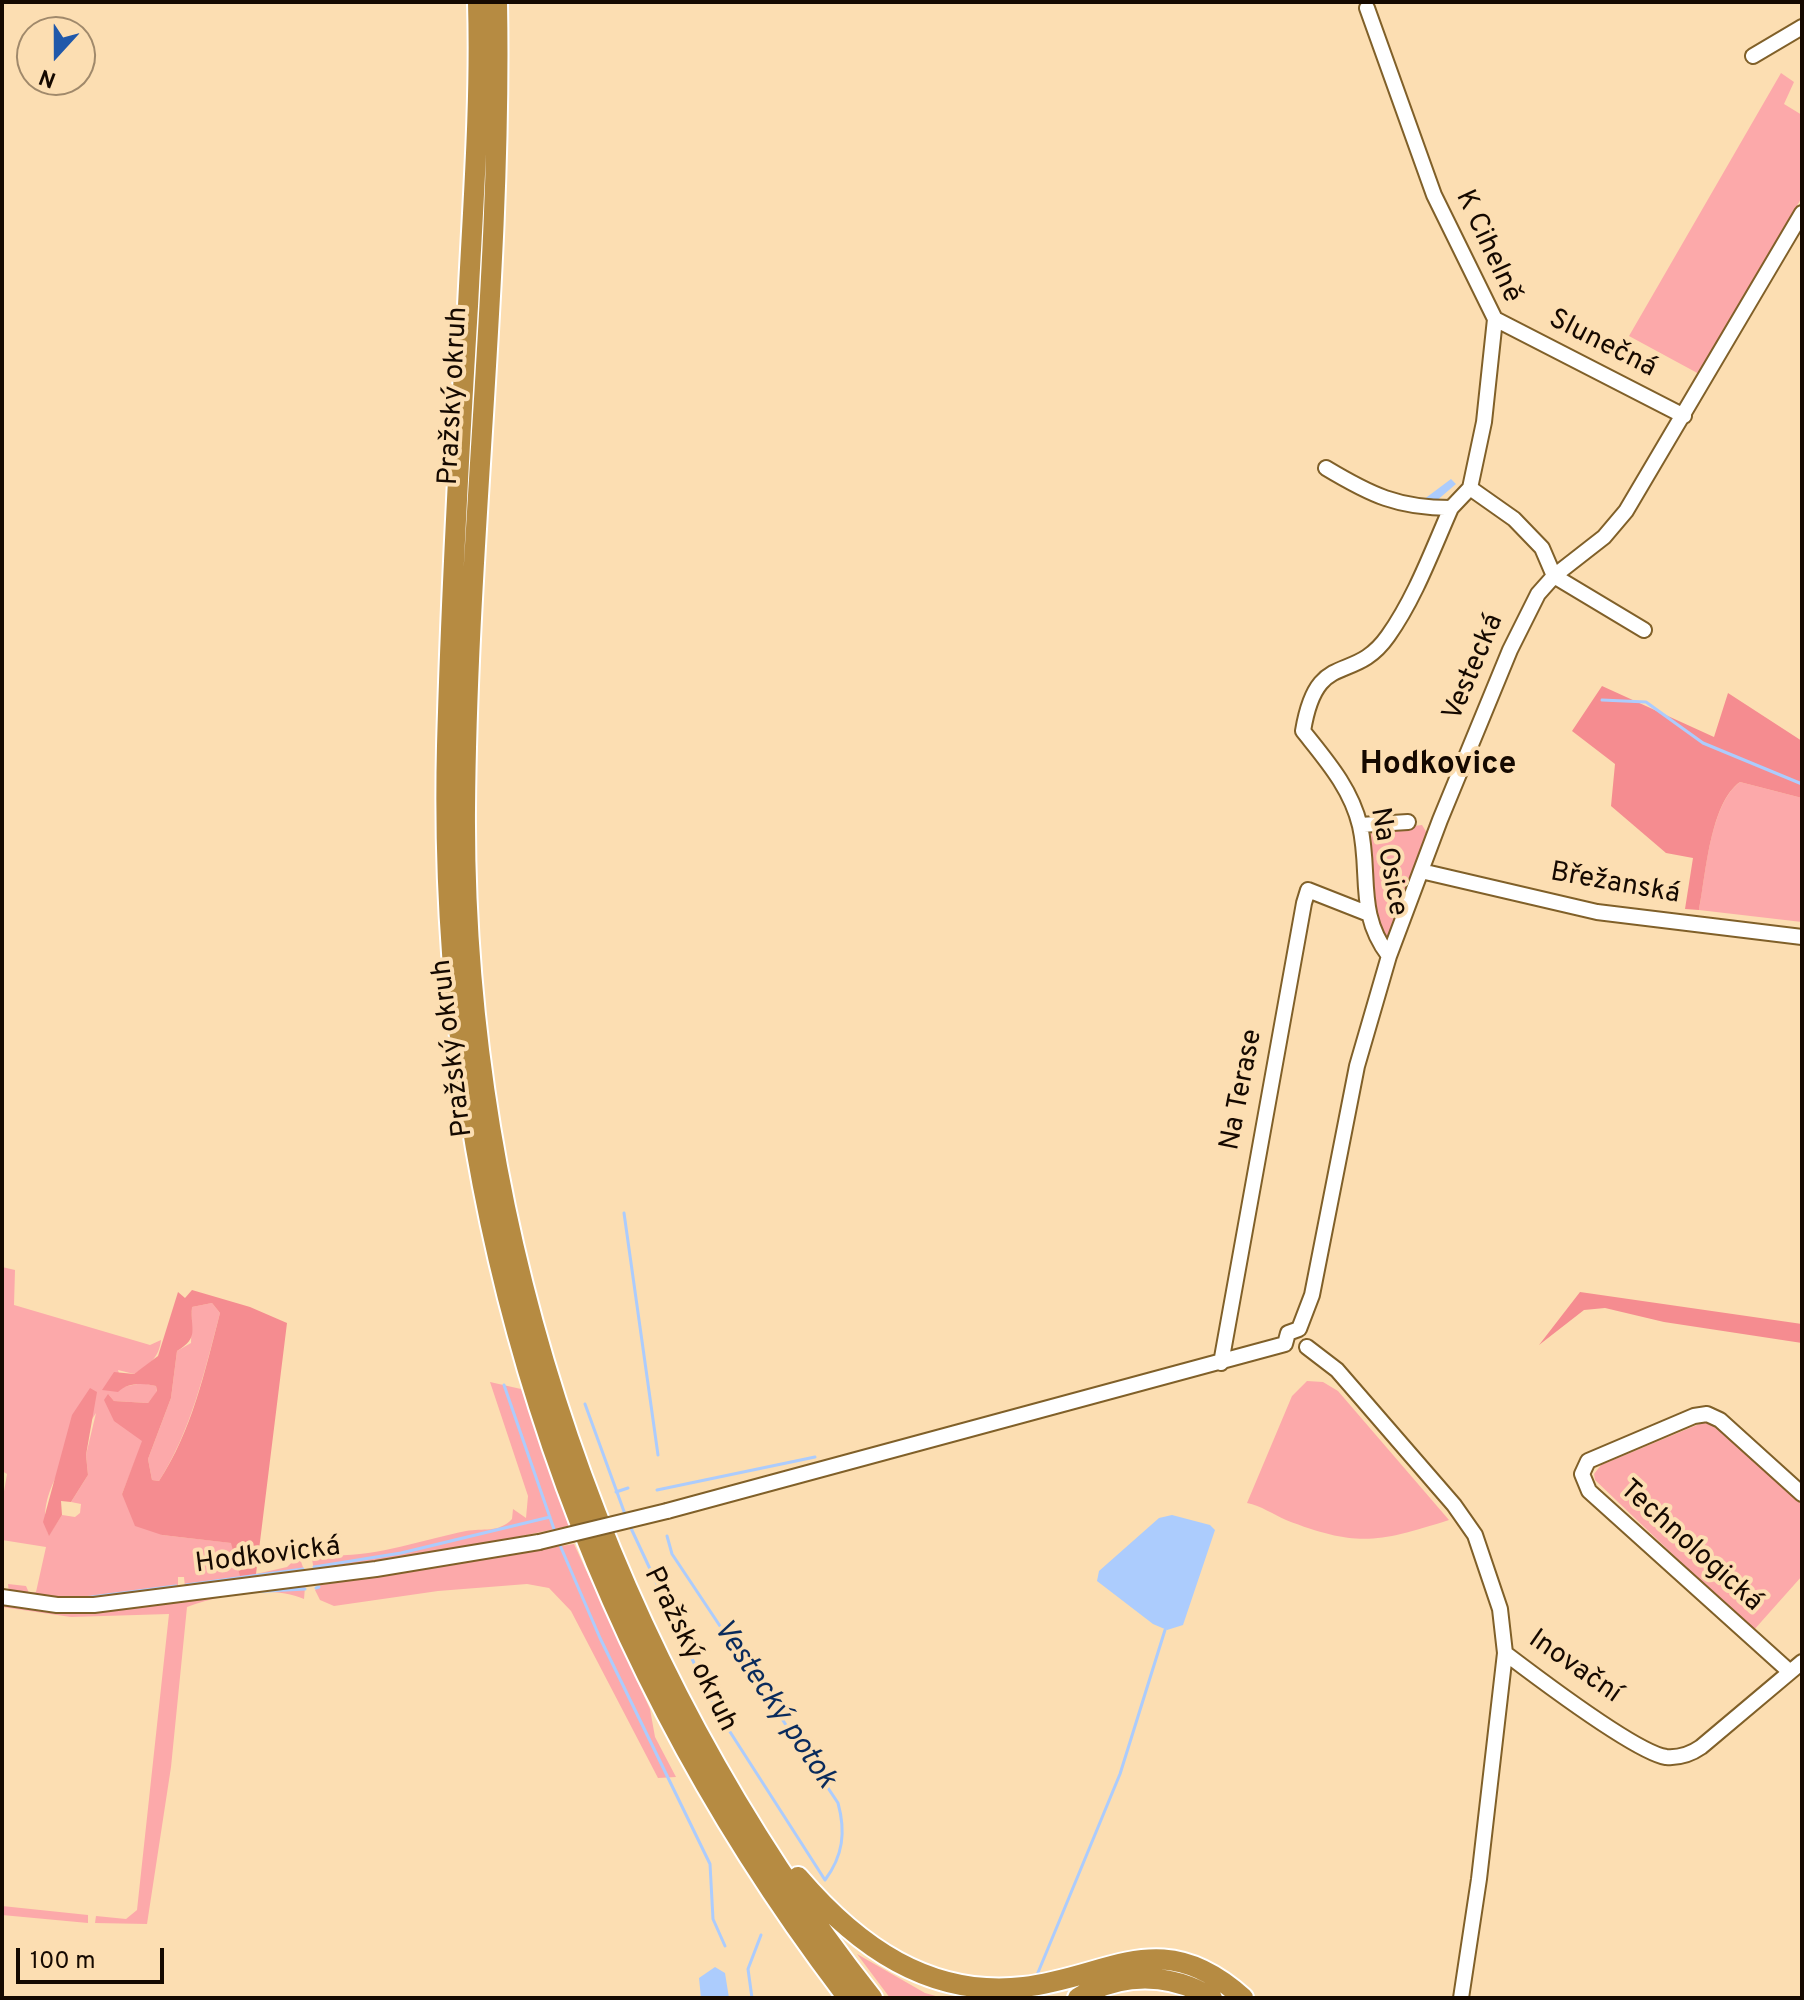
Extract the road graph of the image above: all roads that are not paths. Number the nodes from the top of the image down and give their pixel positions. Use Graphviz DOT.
graph roads {
  1 [pos="478,2"];
  2 [pos="497,2"];
  3 [pos="1367,8"];
  4 [pos="1802,27"];
  5 [pos="1753,56"];
  6 [pos="1802,213"];
  7 [pos="1797,235"];
  8 [pos="1495,319"];
  9 [pos="1684,416"];
  10 [pos="1326,468"];
  11 [pos="1470,488"];
  12 [pos="1451,508"];
  13 [pos="1554,576"];
  14 [pos="1644,630"];
  15 [pos="1408,822"];
  16 [pos="1360,825"];
  17 [pos="1421,871"];
  18 [pos="1369,914"];
  19 [pos="1802,937"];
  20 [pos="1389,956"];
  21 [pos="1299,1329"];
  22 [pos="1285,1344"];
  23 [pos="1307,1347"];
  24 [pos="1221,1363"];
  25 [pos="1802,1494"];
  26 [pos="2,1597"];
  27 [pos="1505,1653"];
  28 [pos="1796,1667"];
  29 [pos="744,1813"];
  30 [pos="788,1916"];
  31 [pos="833,1998"];
  32 [pos="848,1998"];
  33 [pos="872,1998"];
  34 [pos="1078,1998"];
  35 [pos="1212,1998"];
  36 [pos="1243,1998"];
  37 [pos="1461,1998"];
  1 -- 30 [label="highway, Pražský okruh"];
  2 -- 29 [label="highway, Pražský okruh"];
  3 -- 8 [label="street, K Cihelně"];
  4 -- 5 [label="street"];
  6 -- 7 [label="street, Vestecká"];
  7 -- 9 [label="street, Vestecká"];
  8 -- 9 [label="street, Slunečná"];
  8 -- 11 [label="street, K Cihelně"];
  9 -- 13 [label="street, Vestecká"];
  10 -- 12 [label="street"];
  11 -- 12 [label="street, Na Osice"];
  11 -- 13 [label="street"];
  12 -- 16 [label="street, Na Osice"];
  13 -- 14 [label="street"];
  13 -- 17 [label="street, Vestecká"];
  15 -- 16 [label="street"];
  16 -- 18 [label="street, Na Osice"];
  17 -- 19 [label="street, Břežanská"];
  17 -- 20 [label="street, Vestecká"];
  18 -- 20 [label="street, Na Osice"];
  18 -- 24 [label="street, Na Terase"];
  20 -- 21 [label="street, Vestecká"];
  21 -- 22 [label="street, Vestecká"];
  21 -- 23 [label="street"];
  22 -- 23 [label="street"];
  22 -- 24 [label="street"];
  23 -- 27 [label="street, Inovační"];
  24 -- 26 [label="street, Hodkovická, bridge"];
  25 -- 28 [label="street, Technologická"];
  27 -- 28 [label="street, Inovační"];
  27 -- 37 [label="street"];
  29 -- 33 [label="highway, Pražský okruh"];
  29 -- 36 [label="highway"];
  30 -- 31 [label="highway"];
  30 -- 32 [label="highway, Pražský okruh"];
  34 -- 35 [label="highway"];
}
